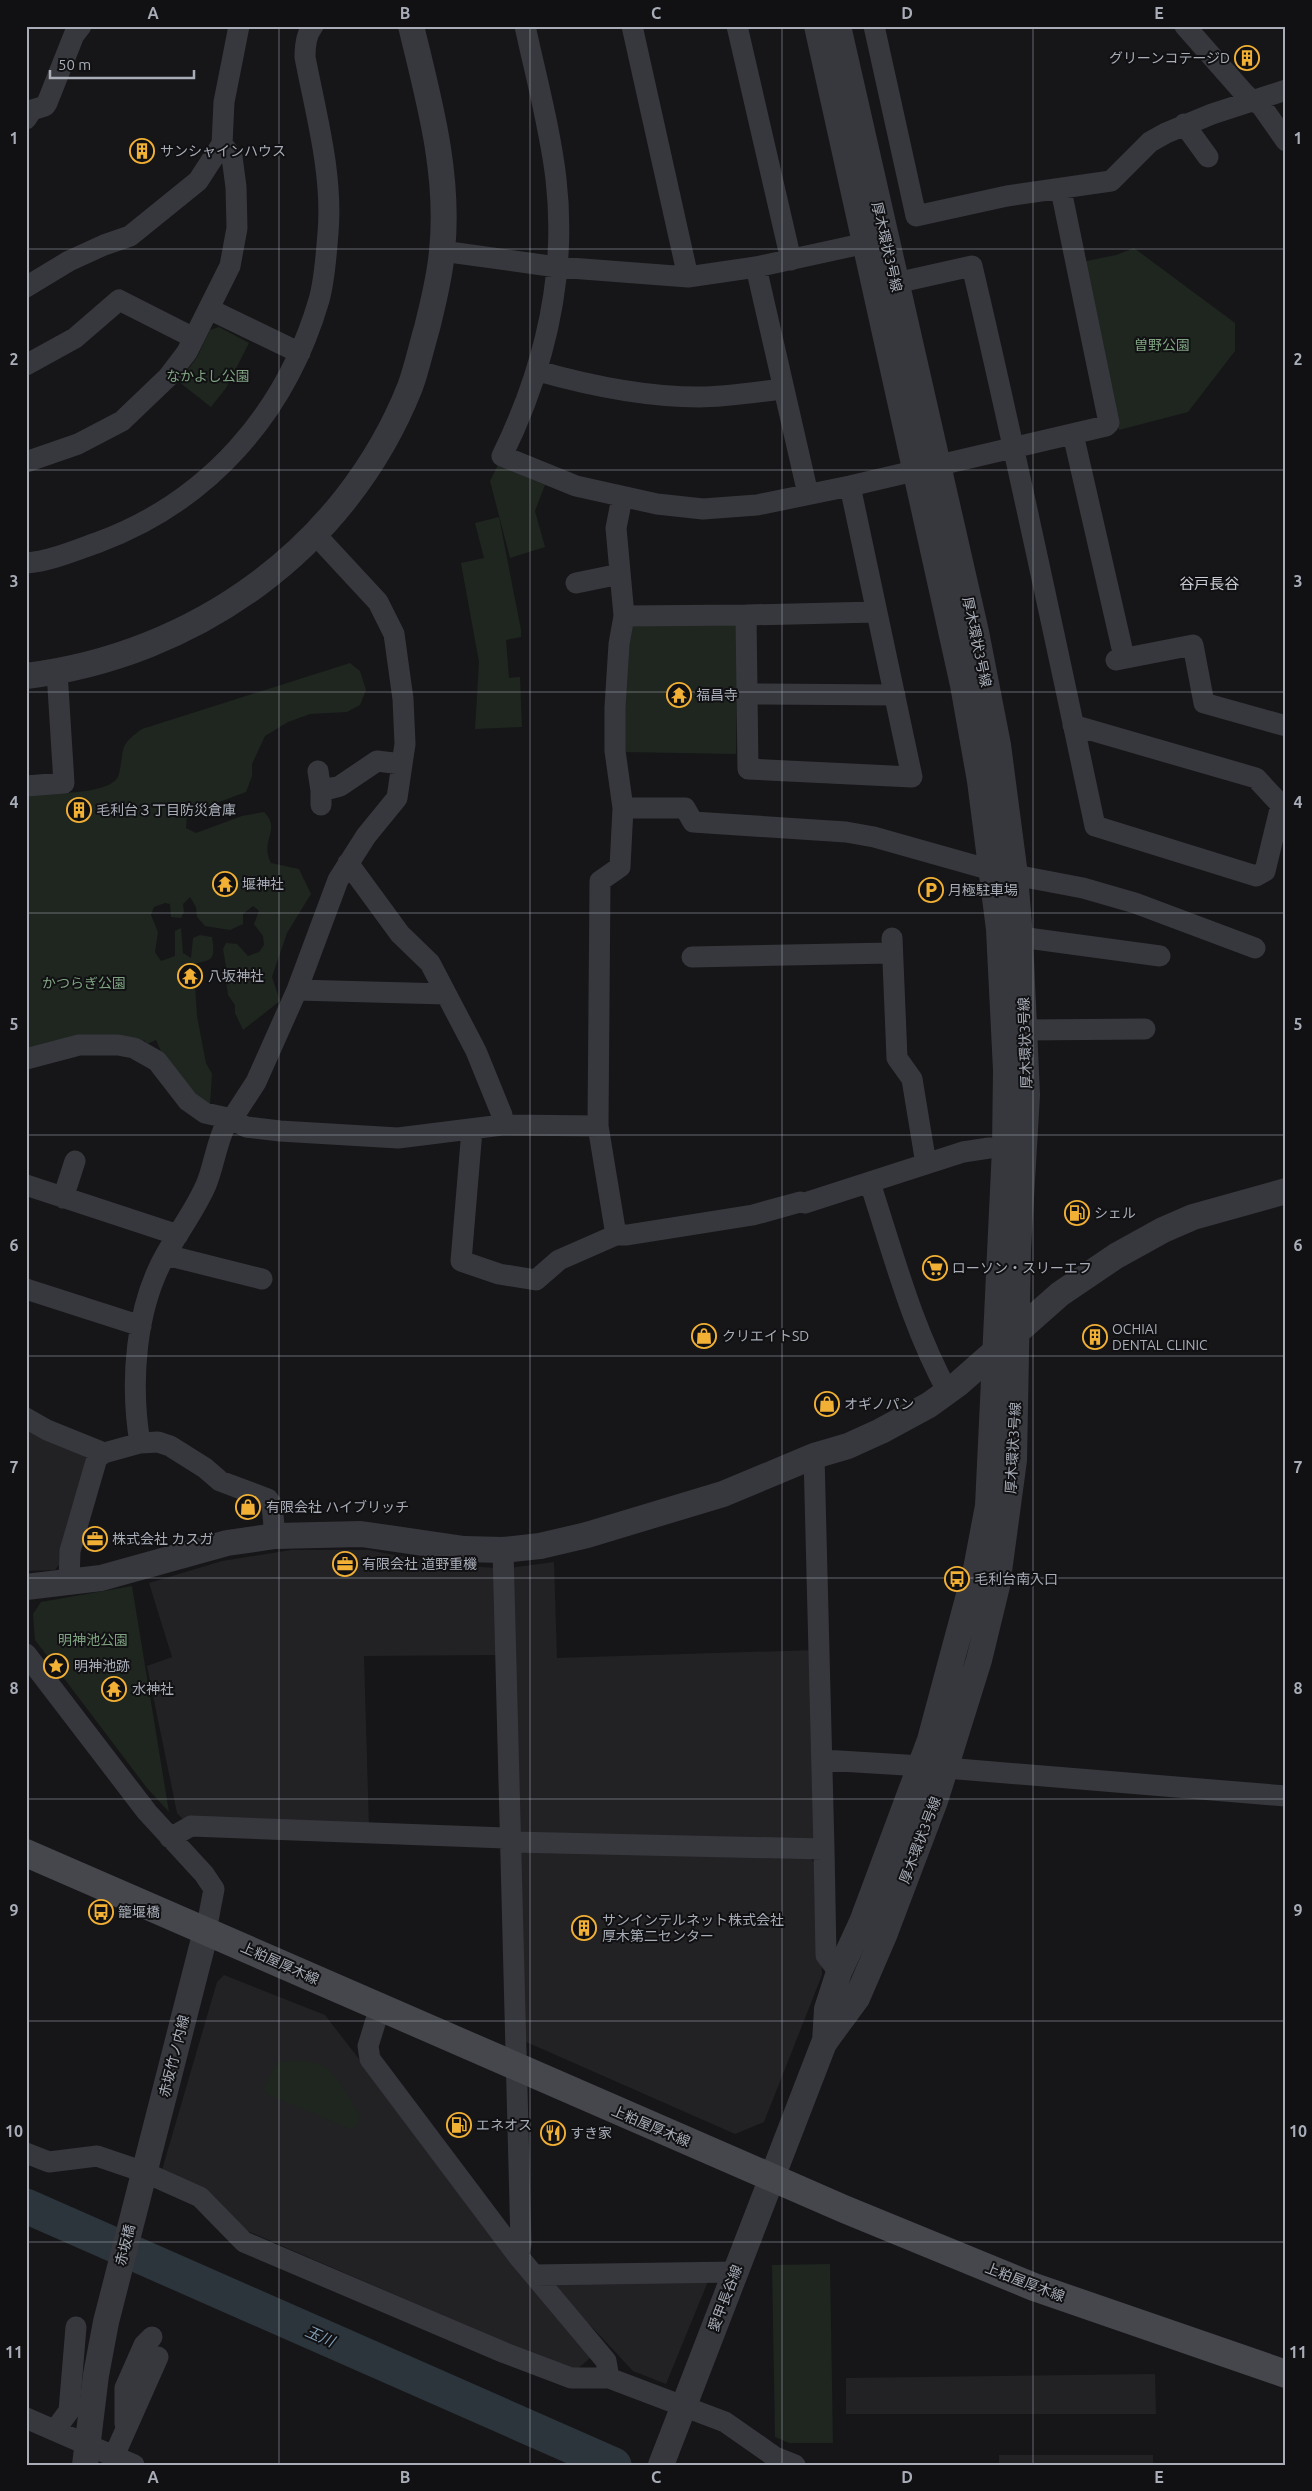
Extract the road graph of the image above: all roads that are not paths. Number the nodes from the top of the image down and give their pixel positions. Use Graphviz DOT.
graph roads {
  1 [pos="81,26"];
  2 [pos="239,26"];
  3 [pos="411,26"];
  4 [pos="525,26"];
  5 [pos="632,26"];
  6 [pos="737,26"];
  7 [pos="817,26"];
  8 [pos="838,26"];
  9 [pos="874,26"];
  10 [pos="1185,26"];
  11 [pos="307,28"];
  12 [pos="1286,90"];
  13 [pos="1254,102"];
  14 [pos="26,119"];
  15 [pos="1184,124"];
  16 [pos="1286,141"];
  17 [pos="222,144"];
  18 [pos="1208,157"];
  19 [pos="1061,190"];
  20 [pos="875,241"];
  21 [pos="442,251"];
  22 [pos="791,260"];
  23 [pos="557,267"];
  24 [pos="756,267"];
  25 [pos="688,277"];
  26 [pos="896,283"];
  27 [pos="26,287"];
  28 [pos="209,309"];
  29 [pos="194,338"];
  30 [pos="300,354"];
  31 [pos="26,365"];
  32 [pos="538,371"];
  33 [pos="783,389"];
  34 [pos="1073,434"];
  35 [pos="1015,447"];
  36 [pos="26,462"];
  37 [pos="927,467"];
  38 [pos="850,486"];
  39 [pos="808,494"];
  40 [pos="622,498"];
  41 [pos="315,534"];
  42 [pos="26,563"];
  43 [pos="620,574"];
  44 [pos="576,583"];
  45 [pos="876,612"];
  46 [pos="746,615"];
  47 [pos="624,616"];
  48 [pos="57,672"];
  49 [pos="26,676"];
  50 [pos="747,694"];
  51 [pos="895,695"];
  52 [pos="1073,725"];
  53 [pos="1286,726"];
  54 [pos="401,764"];
  55 [pos="26,786"];
  56 [pos="320,789"];
  57 [pos="623,808"];
  58 [pos="348,863"];
  59 [pos="1003,872"];
  60 [pos="1020,937"];
  61 [pos="1255,948"];
  62 [pos="1160,956"];
  63 [pos="692,957"];
  64 [pos="298,990"];
  65 [pos="446,994"];
  66 [pos="1145,1029"];
  67 [pos="1024,1030"];
  68 [pos="26,1059"];
  69 [pos="232,1119"];
  70 [pos="502,1125"];
  71 [pos="598,1126"];
  72 [pos="472,1130"];
  73 [pos="1005,1148"];
  74 [pos="75,1161"];
  75 [pos="926,1164"];
  76 [pos="870,1182"];
  77 [pos="26,1185"];
  78 [pos="1286,1191"];
  79 [pos="63,1198"];
  80 [pos="178,1235"];
  81 [pos="616,1235"];
  82 [pos="166,1255"];
  83 [pos="262,1279"];
  84 [pos="26,1289"];
  85 [pos="141,1326"];
  86 [pos="1017,1332"];
  87 [pos="995,1351"];
  88 [pos="948,1392"];
  89 [pos="26,1418"];
  90 [pos="140,1443"];
  91 [pos="104,1453"];
  92 [pos="814,1456"];
  93 [pos="275,1536"];
  94 [pos="503,1550"];
  95 [pos="69,1583"];
  96 [pos="26,1588"];
  97 [pos="26,1654"];
  98 [pos="823,1760"];
  99 [pos="934,1767"];
  100 [pos="1286,1796"];
  101 [pos="170,1838"];
  102 [pos="512,1842"];
  103 [pos="824,1849"];
  104 [pos="26,1853"];
  105 [pos="206,1931"];
  106 [pos="839,1972"];
  107 [pos="380,2006"];
  108 [pos="824,2043"];
  109 [pos="517,2069"];
  110 [pos="26,2153"];
  111 [pos="143,2176"];
  112 [pos="772,2177"];
  113 [pos="518,2256"];
  114 [pos="735,2272"];
  115 [pos="534,2275"];
  116 [pos="76,2327"];
  117 [pos="155,2347"];
  118 [pos="1286,2374"];
  119 [pos="609,2378"];
  120 [pos="681,2412"];
  121 [pos="26,2418"];
  122 [pos="55,2430"];
  123 [pos="86,2454"];
  124 [pos="114,2456"];
  125 [pos="134,2465"];
  126 [pos="661,2465"];
  127 [pos="795,2465"];
  1 -- 14 [label="street"];
  2 -- 17 [label="street"];
  3 -- 21 [label="street"];
  4 -- 23 [label="street"];
  5 -- 25 [label="street"];
  6 -- 22 [label="street"];
  7 -- 20 [label="street, 厚木環状3号線"];
  8 -- 20 [label="street, 厚木環状3号線"];
  9 -- 19 [label="street"];
  10 -- 13 [label="street"];
  11 -- 30 [label="street"];
  12 -- 13 [label="street"];
  13 -- 15 [label="street"];
  13 -- 16 [label="street"];
  15 -- 18 [label="street"];
  15 -- 19 [label="street"];
  17 -- 27 [label="street"];
  17 -- 28 [label="street"];
  19 -- 34 [label="street"];
  20 -- 22 [label="street"];
  20 -- 26 [label="street, 厚木環状3号線"];
  20 -- 37 [label="street, 厚木環状3号線"];
  21 -- 23 [label="street"];
  21 -- 41 [label="street"];
  22 -- 24 [label="street"];
  23 -- 25 [label="street"];
  23 -- 32 [label="street"];
  24 -- 25 [label="street"];
  24 -- 33 [label="street"];
  26 -- 35 [label="street"];
  26 -- 37 [label="street, 厚木環状3号線"];
  28 -- 29 [label="street"];
  28 -- 30 [label="street"];
  29 -- 31 [label="street"];
  29 -- 36 [label="street"];
  30 -- 42 [label="street"];
  32 -- 33 [label="street"];
  32 -- 40 [label="street"];
  33 -- 39 [label="street"];
  34 -- 35 [label="street"];
  34 -- 53 [label="street"];
  35 -- 37 [label="street"];
  35 -- 52 [label="street"];
  37 -- 38 [label="street"];
  37 -- 59 [label="street, 厚木環状3号線"];
  38 -- 39 [label="street"];
  38 -- 45 [label="street"];
  39 -- 40 [label="street"];
  40 -- 43 [label="street"];
  41 -- 48 [label="street"];
  41 -- 54 [label="street"];
  43 -- 44 [label="street"];
  43 -- 47 [label="street"];
  45 -- 46 [label="street"];
  45 -- 51 [label="street"];
  46 -- 47 [label="street"];
  46 -- 50 [label="street"];
  47 -- 57 [label="street"];
  48 -- 49 [label="street"];
  48 -- 55 [label="street"];
  50 -- 51 [label="street"];
  50 -- 51 [label="street"];
  52 -- 52 [label="street"];
  54 -- 56 [label="street"];
  54 -- 58 [label="street"];
  57 -- 59 [label="street"];
  57 -- 71 [label="street"];
  58 -- 64 [label="street"];
  58 -- 65 [label="street"];
  59 -- 60 [label="street, 厚木環状3号線"];
  59 -- 61 [label="street"];
  59 -- 73 [label="street, 厚木環状3号線"];
  60 -- 62 [label="street"];
  60 -- 67 [label="street, 厚木環状3号線"];
  63 -- 75 [label="street"];
  64 -- 65 [label="street"];
  64 -- 69 [label="street"];
  65 -- 70 [label="street"];
  66 -- 67 [label="street"];
  67 -- 86 [label="street, 厚木環状3号線"];
  68 -- 69 [label="street"];
  69 -- 72 [label="street"];
  69 -- 80 [label="street"];
  70 -- 71 [label="street"];
  70 -- 72 [label="street"];
  71 -- 81 [label="street"];
  72 -- 81 [label="street"];
  73 -- 75 [label="street"];
  73 -- 87 [label="street, 厚木環状3号線"];
  74 -- 79 [label="street"];
  75 -- 76 [label="street"];
  76 -- 81 [label="street"];
  76 -- 88 [label="street"];
  77 -- 79 [label="street"];
  78 -- 86 [label="street"];
  79 -- 80 [label="street"];
  80 -- 82 [label="street"];
  82 -- 83 [label="street"];
  82 -- 85 [label="street"];
  84 -- 85 [label="street"];
  85 -- 90 [label="street"];
  86 -- 87 [label="street"];
  86 -- 99 [label="street, 厚木環状3号線"];
  87 -- 88 [label="street"];
  87 -- 99 [label="street, 厚木環状3号線"];
  88 -- 92 [label="street"];
  89 -- 91 [label="street"];
  90 -- 91 [label="street"];
  90 -- 93 [label="street"];
  91 -- 95 [label="street"];
  92 -- 94 [label="street"];
  92 -- 98 [label="street"];
  93 -- 94 [label="street"];
  93 -- 95 [label="street"];
  94 -- 102 [label="street"];
  95 -- 96 [label="street"];
  97 -- 101 [label="street"];
  98 -- 99 [label="street"];
  98 -- 103 [label="street"];
  99 -- 100 [label="street"];
  99 -- 106 [label="street, 厚木環状3号線"];
  99 -- 108 [label="street, 厚木環状3号線"];
  101 -- 102 [label="street"];
  101 -- 105 [label="street"];
  102 -- 103 [label="street"];
  102 -- 109 [label="street"];
  103 -- 106 [label="street"];
  104 -- 105 [label="main road, 上粕屋厚木線"];
  105 -- 107 [label="main road, 上粕屋厚木線"];
  105 -- 111 [label="street, 赤坂竹ノ内線"];
  106 -- 108 [label="street, 厚木環状3号線"];
  107 -- 109 [label="main road, 上粕屋厚木線"];
  107 -- 113 [label="street"];
  108 -- 112 [label="street, 厚木環状3号線"];
  109 -- 112 [label="main road, 上粕屋厚木線"];
  109 -- 113 [label="street"];
  110 -- 111 [label="street"];
  111 -- 119 [label="street"];
  111 -- 123 [label="street, 赤坂橋"];
  112 -- 114 [label="street, 愛甲長谷線"];
  112 -- 118 [label="main road, 上粕屋厚木線"];
  113 -- 115 [label="street"];
  114 -- 115 [label="street"];
  114 -- 120 [label="street, 愛甲長谷線"];
  115 -- 119 [label="street"];
  116 -- 122 [label="street"];
  117 -- 124 [label="street"];
  119 -- 120 [label="street"];
  120 -- 126 [label="street"];
  120 -- 127 [label="street"];
  121 -- 122 [label="street"];
  122 -- 123 [label="street"];
  123 -- 124 [label="street"];
  124 -- 125 [label="street"];
}
